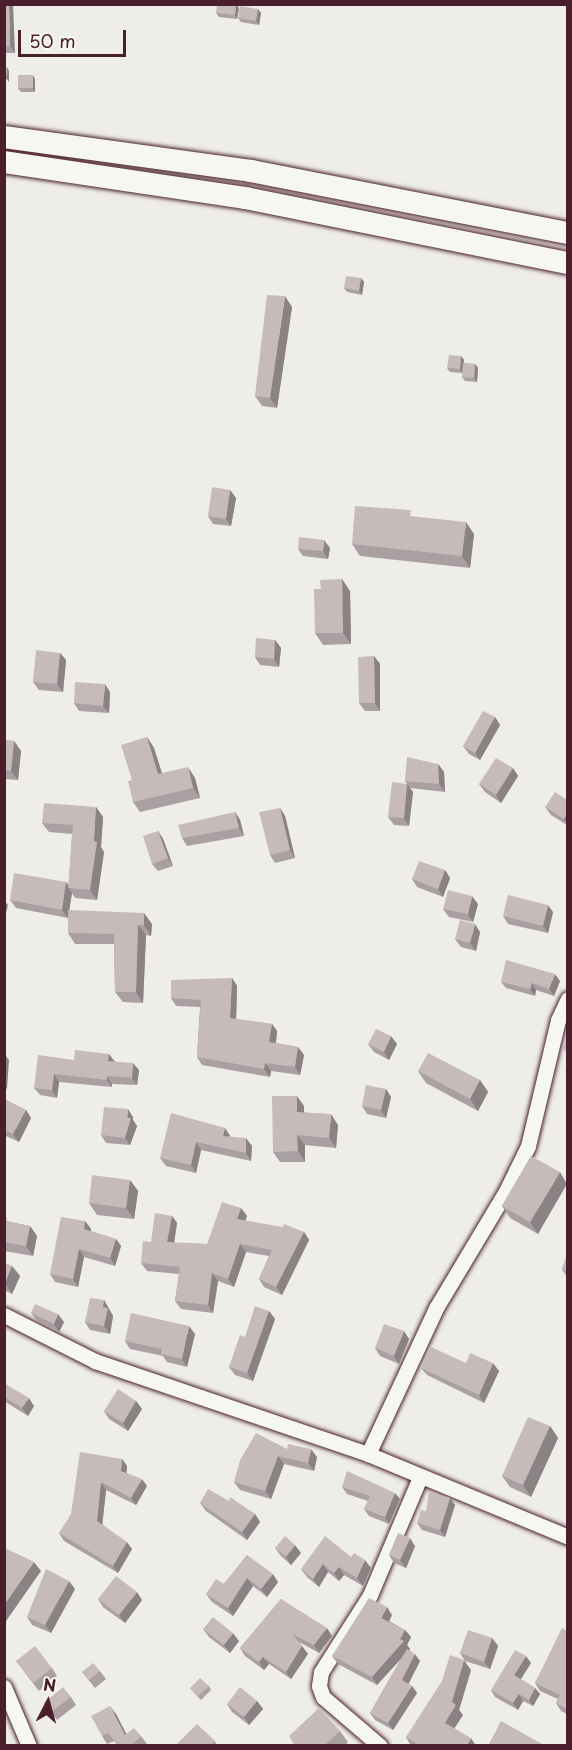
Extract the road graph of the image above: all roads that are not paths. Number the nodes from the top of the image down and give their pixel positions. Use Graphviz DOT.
graph roads {
  1 [pos="4,137"];
  2 [pos="4,162"];
  3 [pos="567,233"];
  4 [pos="567,263"];
  5 [pos="567,999"];
  6 [pos="4,1315"];
  7 [pos="368,1454"];
  8 [pos="420,1477"];
  9 [pos="567,1537"];
  10 [pos="4,1687"];
  11 [pos="29,1746"];
  12 [pos="380,1746"];
  1 -- 3 [label="main road"];
  2 -- 4 [label="main road"];
  5 -- 7 [label="street"];
  6 -- 7 [label="street"];
  7 -- 8 [label="street"];
  8 -- 9 [label="street"];
  8 -- 12 [label="street"];
  10 -- 11 [label="street"];
}
